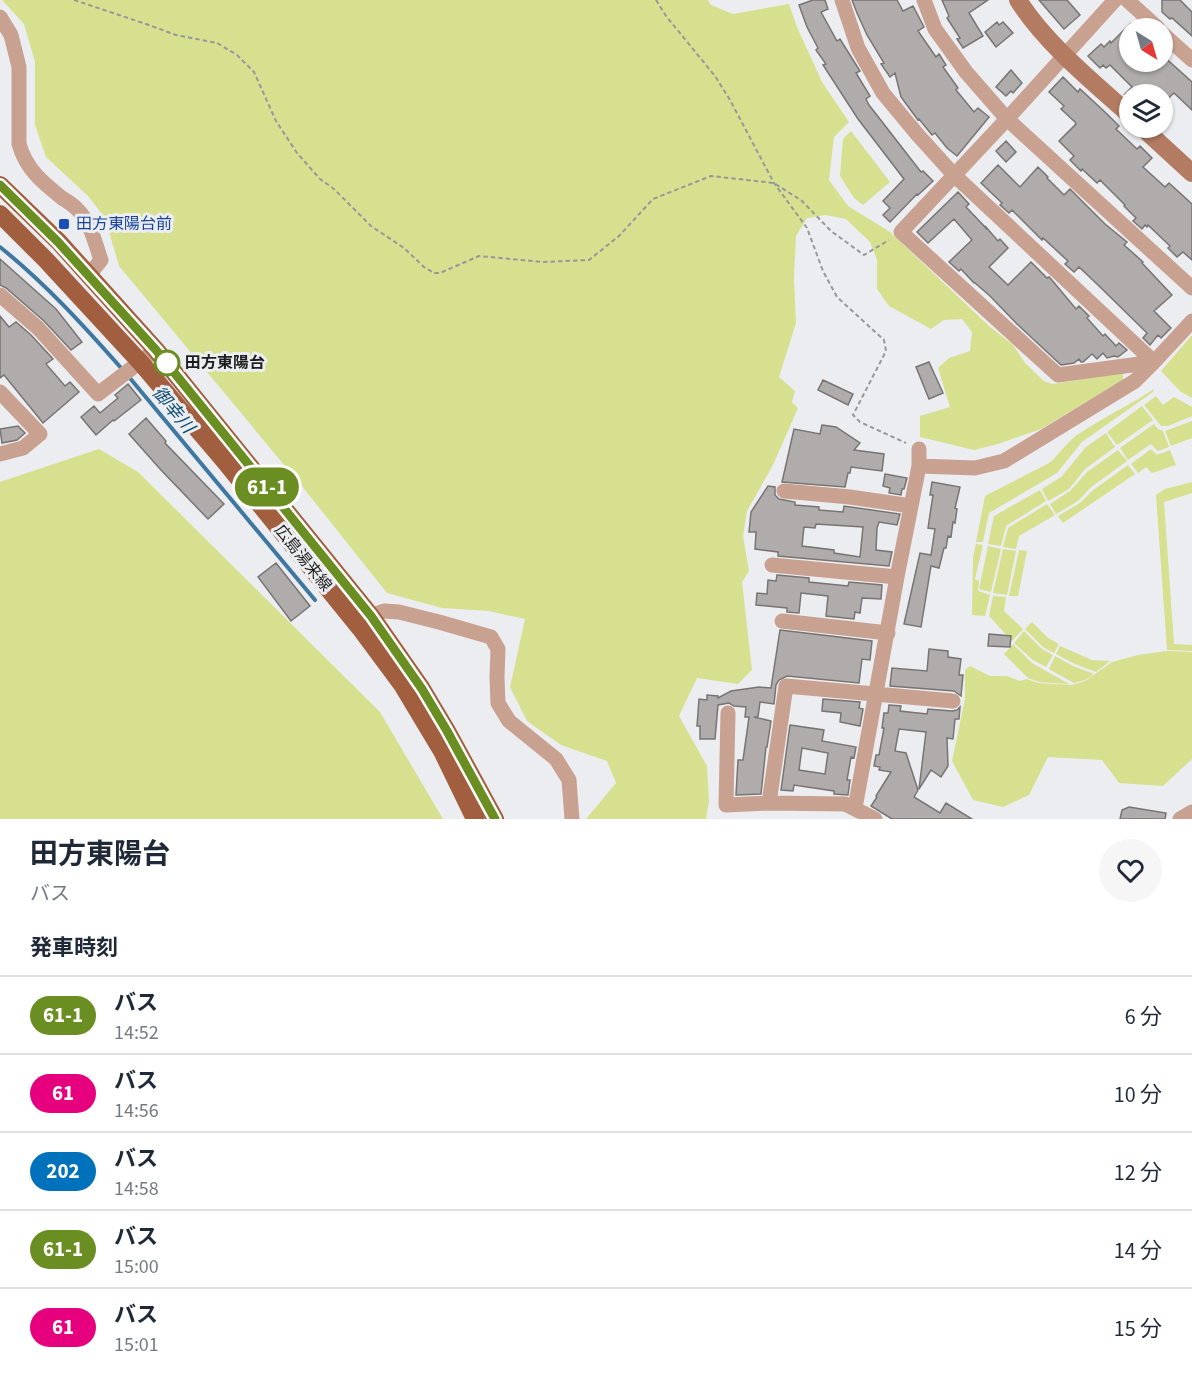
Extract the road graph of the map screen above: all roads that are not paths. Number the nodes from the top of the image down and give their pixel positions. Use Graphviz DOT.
graph roads {
  1 [pos="842,0"];
  2 [pos="924,0"];
  3 [pos="1018,0"];
  4 [pos="1115,0"];
  5 [pos="1127,0"];
  6 [pos="0,17"];
  7 [pos="1147,18"];
  8 [pos="1173,43"];
  9 [pos="1065,55"];
  10 [pos="1192,60"];
  11 [pos="1119,105"];
  12 [pos="1007,118"];
  13 [pos="1154,138"];
  14 [pos="1192,173"];
  15 [pos="954,175"];
  16 [pos="0,185"];
  17 [pos="0,214"];
  18 [pos="89,275"];
  19 [pos="1192,288"];
  20 [pos="0,295"];
  21 [pos="1192,321"];
  22 [pos="156,350"];
  23 [pos="1154,362"];
  24 [pos="141,363"];
  25 [pos="3,402"];
  26 [pos="919,449"];
  27 [pos="0,453"];
  28 [pos="919,466"];
  29 [pos="784,491"];
  30 [pos="911,506"];
  31 [pos="772,565"];
  32 [pos="897,577"];
  33 [pos="782,621"];
  34 [pos="365,622"];
  35 [pos="888,633"];
  36 [pos="875,694"];
  37 [pos="953,701"];
  38 [pos="728,713"];
  39 [pos="769,803"];
  40 [pos="855,808"];
  41 [pos="1192,812"];
  42 [pos="476,819"];
  43 [pos="495,819"];
  44 [pos="572,819"];
  45 [pos="875,819"];
  46 [pos="1180,819"];
  1 -- 15 [label="street"];
  2 -- 12 [label="street"];
  3 -- 9 [label="street"];
  4 -- 9 [label="street"];
  5 -- 7 [label="street"];
  6 -- 18 [label="street"];
  8 -- 10 [label="street"];
  9 -- 11 [label="street"];
  9 -- 12 [label="street"];
  12 -- 15 [label="street"];
  12 -- 19 [label="street"];
  13 -- 14 [label="street"];
  15 -- 23 [label="street"];
  15 -- 23 [label="street"];
  16 -- 18 [label="main road, 広島湯来線"];
  17 -- 24 [label="main road, 広島湯来線"];
  18 -- 22 [label="main road, 広島湯来線"];
  20 -- 24 [label="street"];
  21 -- 23 [label="street"];
  22 -- 24 [label="street"];
  22 -- 34 [label="main road, 広島湯来線"];
  23 -- 28 [label="street"];
  24 -- 34 [label="main road, 広島湯来線"];
  25 -- 27 [label="street"];
  26 -- 28 [label="street"];
  28 -- 30 [label="street"];
  29 -- 30 [label="street"];
  30 -- 32 [label="street"];
  31 -- 32 [label="street"];
  32 -- 35 [label="street"];
  33 -- 35 [label="street"];
  34 -- 42 [label="main road, 広島湯来線"];
  34 -- 43 [label="main road, 広島湯来線"];
  34 -- 44 [label="street"];
  35 -- 36 [label="street"];
  36 -- 37 [label="street"];
  36 -- 39 [label="street"];
  36 -- 40 [label="street"];
  38 -- 39 [label="street"];
  39 -- 40 [label="street"];
  40 -- 45 [label="street"];
  41 -- 46 [label="street"];
}
